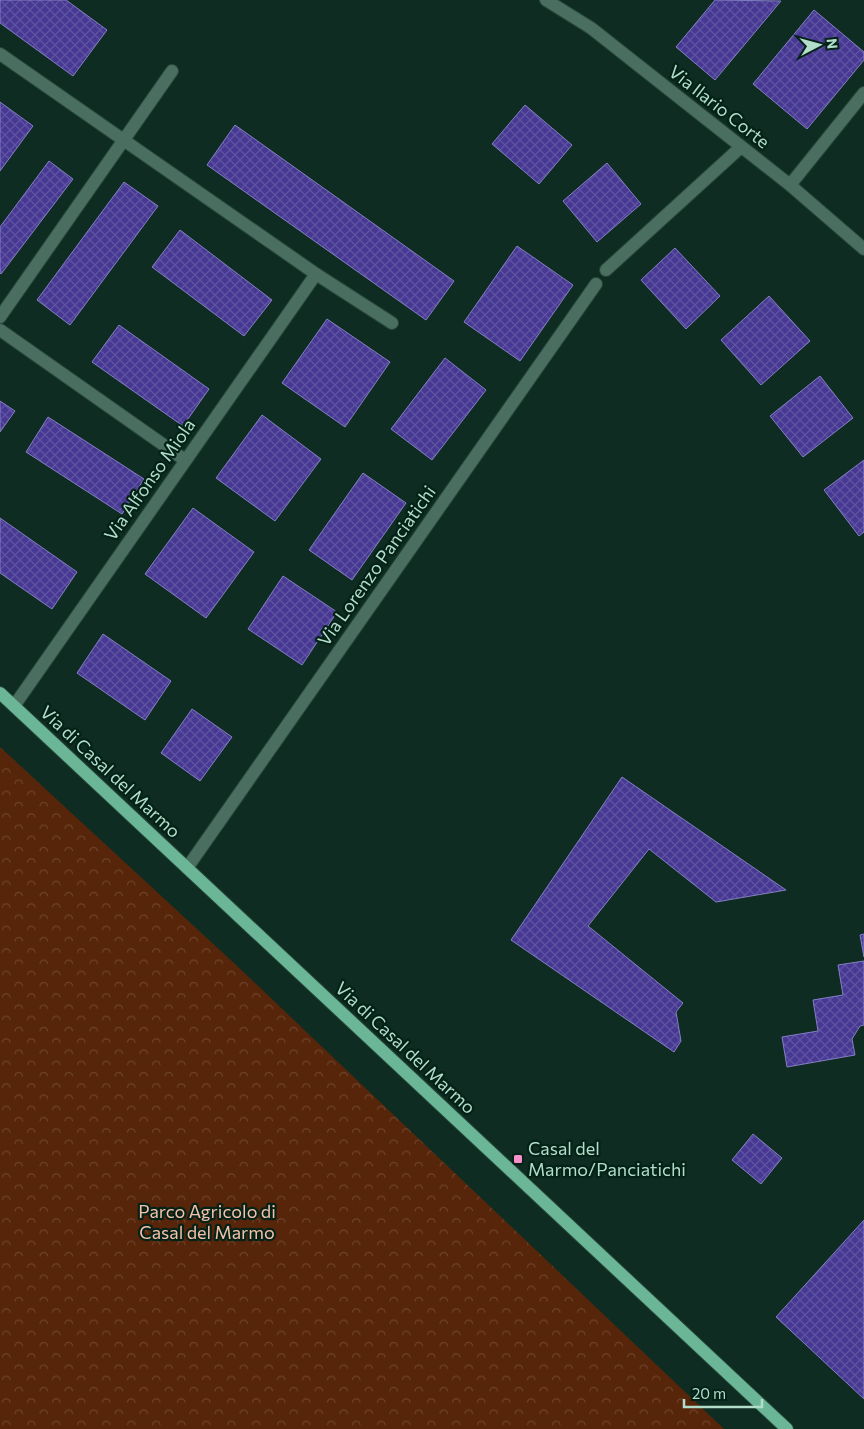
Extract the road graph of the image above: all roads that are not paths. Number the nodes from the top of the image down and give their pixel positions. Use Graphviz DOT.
graph roads {
  1 [pos="546,0"];
  2 [pos="0,54"];
  3 [pos="172,71"];
  4 [pos="864,93"];
  5 [pos="123,140"];
  6 [pos="741,147"];
  7 [pos="790,185"];
  8 [pos="864,249"];
  9 [pos="606,270"];
  10 [pos="316,274"];
  11 [pos="596,284"];
  12 [pos="0,316"];
  13 [pos="392,323"];
  14 [pos="0,330"];
  15 [pos="185,460"];
  16 [pos="0,693"];
  17 [pos="14,706"];
  18 [pos="186,868"];
  19 [pos="787,1429"];
  1 -- 6 [label="street, Via Ilario Corte"];
  2 -- 5 [label="street"];
  3 -- 5 [label="street"];
  4 -- 7 [label="street"];
  5 -- 10 [label="street"];
  5 -- 12 [label="street"];
  6 -- 7 [label="street, Via Ilario Corte"];
  6 -- 9 [label="street"];
  7 -- 8 [label="street, Via Ilario Corte"];
  10 -- 13 [label="street"];
  10 -- 15 [label="street, Via Alfonso Miola"];
  11 -- 18 [label="street, Via Lorenzo Panciatichi"];
  14 -- 15 [label="street"];
  15 -- 17 [label="street, Via Alfonso Miola"];
  16 -- 17 [label="main road, Via di Casal del Marmo"];
  17 -- 18 [label="main road, Via di Casal del Marmo"];
  18 -- 19 [label="main road, Via di Casal del Marmo"];
}
